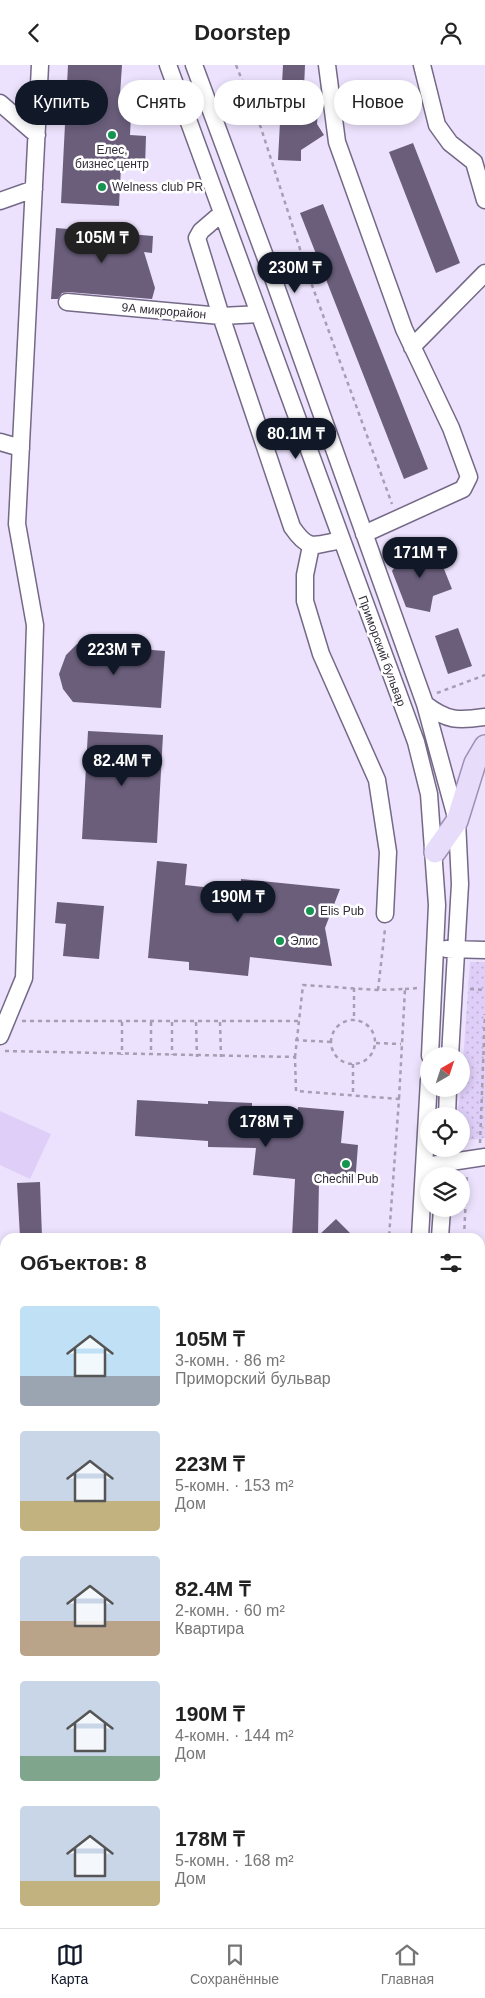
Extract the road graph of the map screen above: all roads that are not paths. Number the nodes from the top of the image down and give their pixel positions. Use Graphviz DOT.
graph roads {
  1 [pos="40,65"];
  2 [pos="168,65"];
  3 [pos="194,65"];
  4 [pos="327,65"];
  5 [pos="422,65"];
  6 [pos="0,103"];
  7 [pos="37,135"];
  8 [pos="34,189"];
  9 [pos="485,200"];
  10 [pos="0,201"];
  11 [pos="222,213"];
  12 [pos="485,273"];
  13 [pos="67,302"];
  14 [pos="259,314"];
  15 [pos="221,316"];
  16 [pos="412,347"];
  17 [pos="0,442"];
  18 [pos="21,448"];
  19 [pos="364,534"];
  20 [pos="342,540"];
  21 [pos="311,546"];
  22 [pos="428,700"];
  23 [pos="485,717"];
  24 [pos="482,759"];
  25 [pos="457,821"];
  26 [pos="434,852"];
  27 [pos="385,915"];
  28 [pos="436,948"];
  29 [pos="456,950"];
  30 [pos="485,950"];
  31 [pos="0,1036"];
  32 [pos="430,1047"];
  33 [pos="451,1047"];
  34 [pos="428,1097"];
  35 [pos="477,1158"];
  36 [pos="444,1163"];
  37 [pos="425,1166"];
  38 [pos="441,1217"];
  39 [pos="420,1233"];
  40 [pos="440,1233"];
  1 -- 7 [label="street"];
  2 -- 11 [label="street, Приморский бульвар"];
  3 -- 19 [label="street, Приморский бульвар"];
  4 -- 16 [label="street"];
  5 -- 9 [label="street"];
  6 -- 7 [label="street"];
  7 -- 8 [label="street"];
  8 -- 10 [label="street"];
  8 -- 18 [label="street"];
  11 -- 14 [label="street, Приморский бульвар"];
  11 -- 15 [label="street"];
  12 -- 16 [label="street"];
  13 -- 15 [label="street, 9А микрорайон"];
  14 -- 15 [label="street"];
  14 -- 20 [label="street, Приморский бульвар"];
  15 -- 21 [label="street, 9А микрорайон"];
  16 -- 19 [label="street"];
  17 -- 18 [label="street"];
  18 -- 31 [label="street"];
  19 -- 22 [label="street, Приморский бульвар"];
  20 -- 21 [label="street"];
  20 -- 26 [label="street, Приморский бульвар"];
  21 -- 27 [label="street"];
  22 -- 23 [label="street"];
  22 -- 25 [label="street, Приморский бульвар"];
  24 -- 25 [label="main road"];
  25 -- 26 [label="main road"];
  25 -- 29 [label="street, Приморский бульвар"];
  26 -- 28 [label="street, Приморский бульвар"];
  28 -- 29 [label="street"];
  28 -- 32 [label="street, Приморский бульвар"];
  29 -- 30 [label="street"];
  29 -- 33 [label="street, Приморский бульвар"];
  34 -- 37 [label="street"];
  35 -- 36 [label="street"];
  36 -- 37 [label="street"];
  37 -- 39 [label="street"];
  38 -- 40 [label="street"];
}
